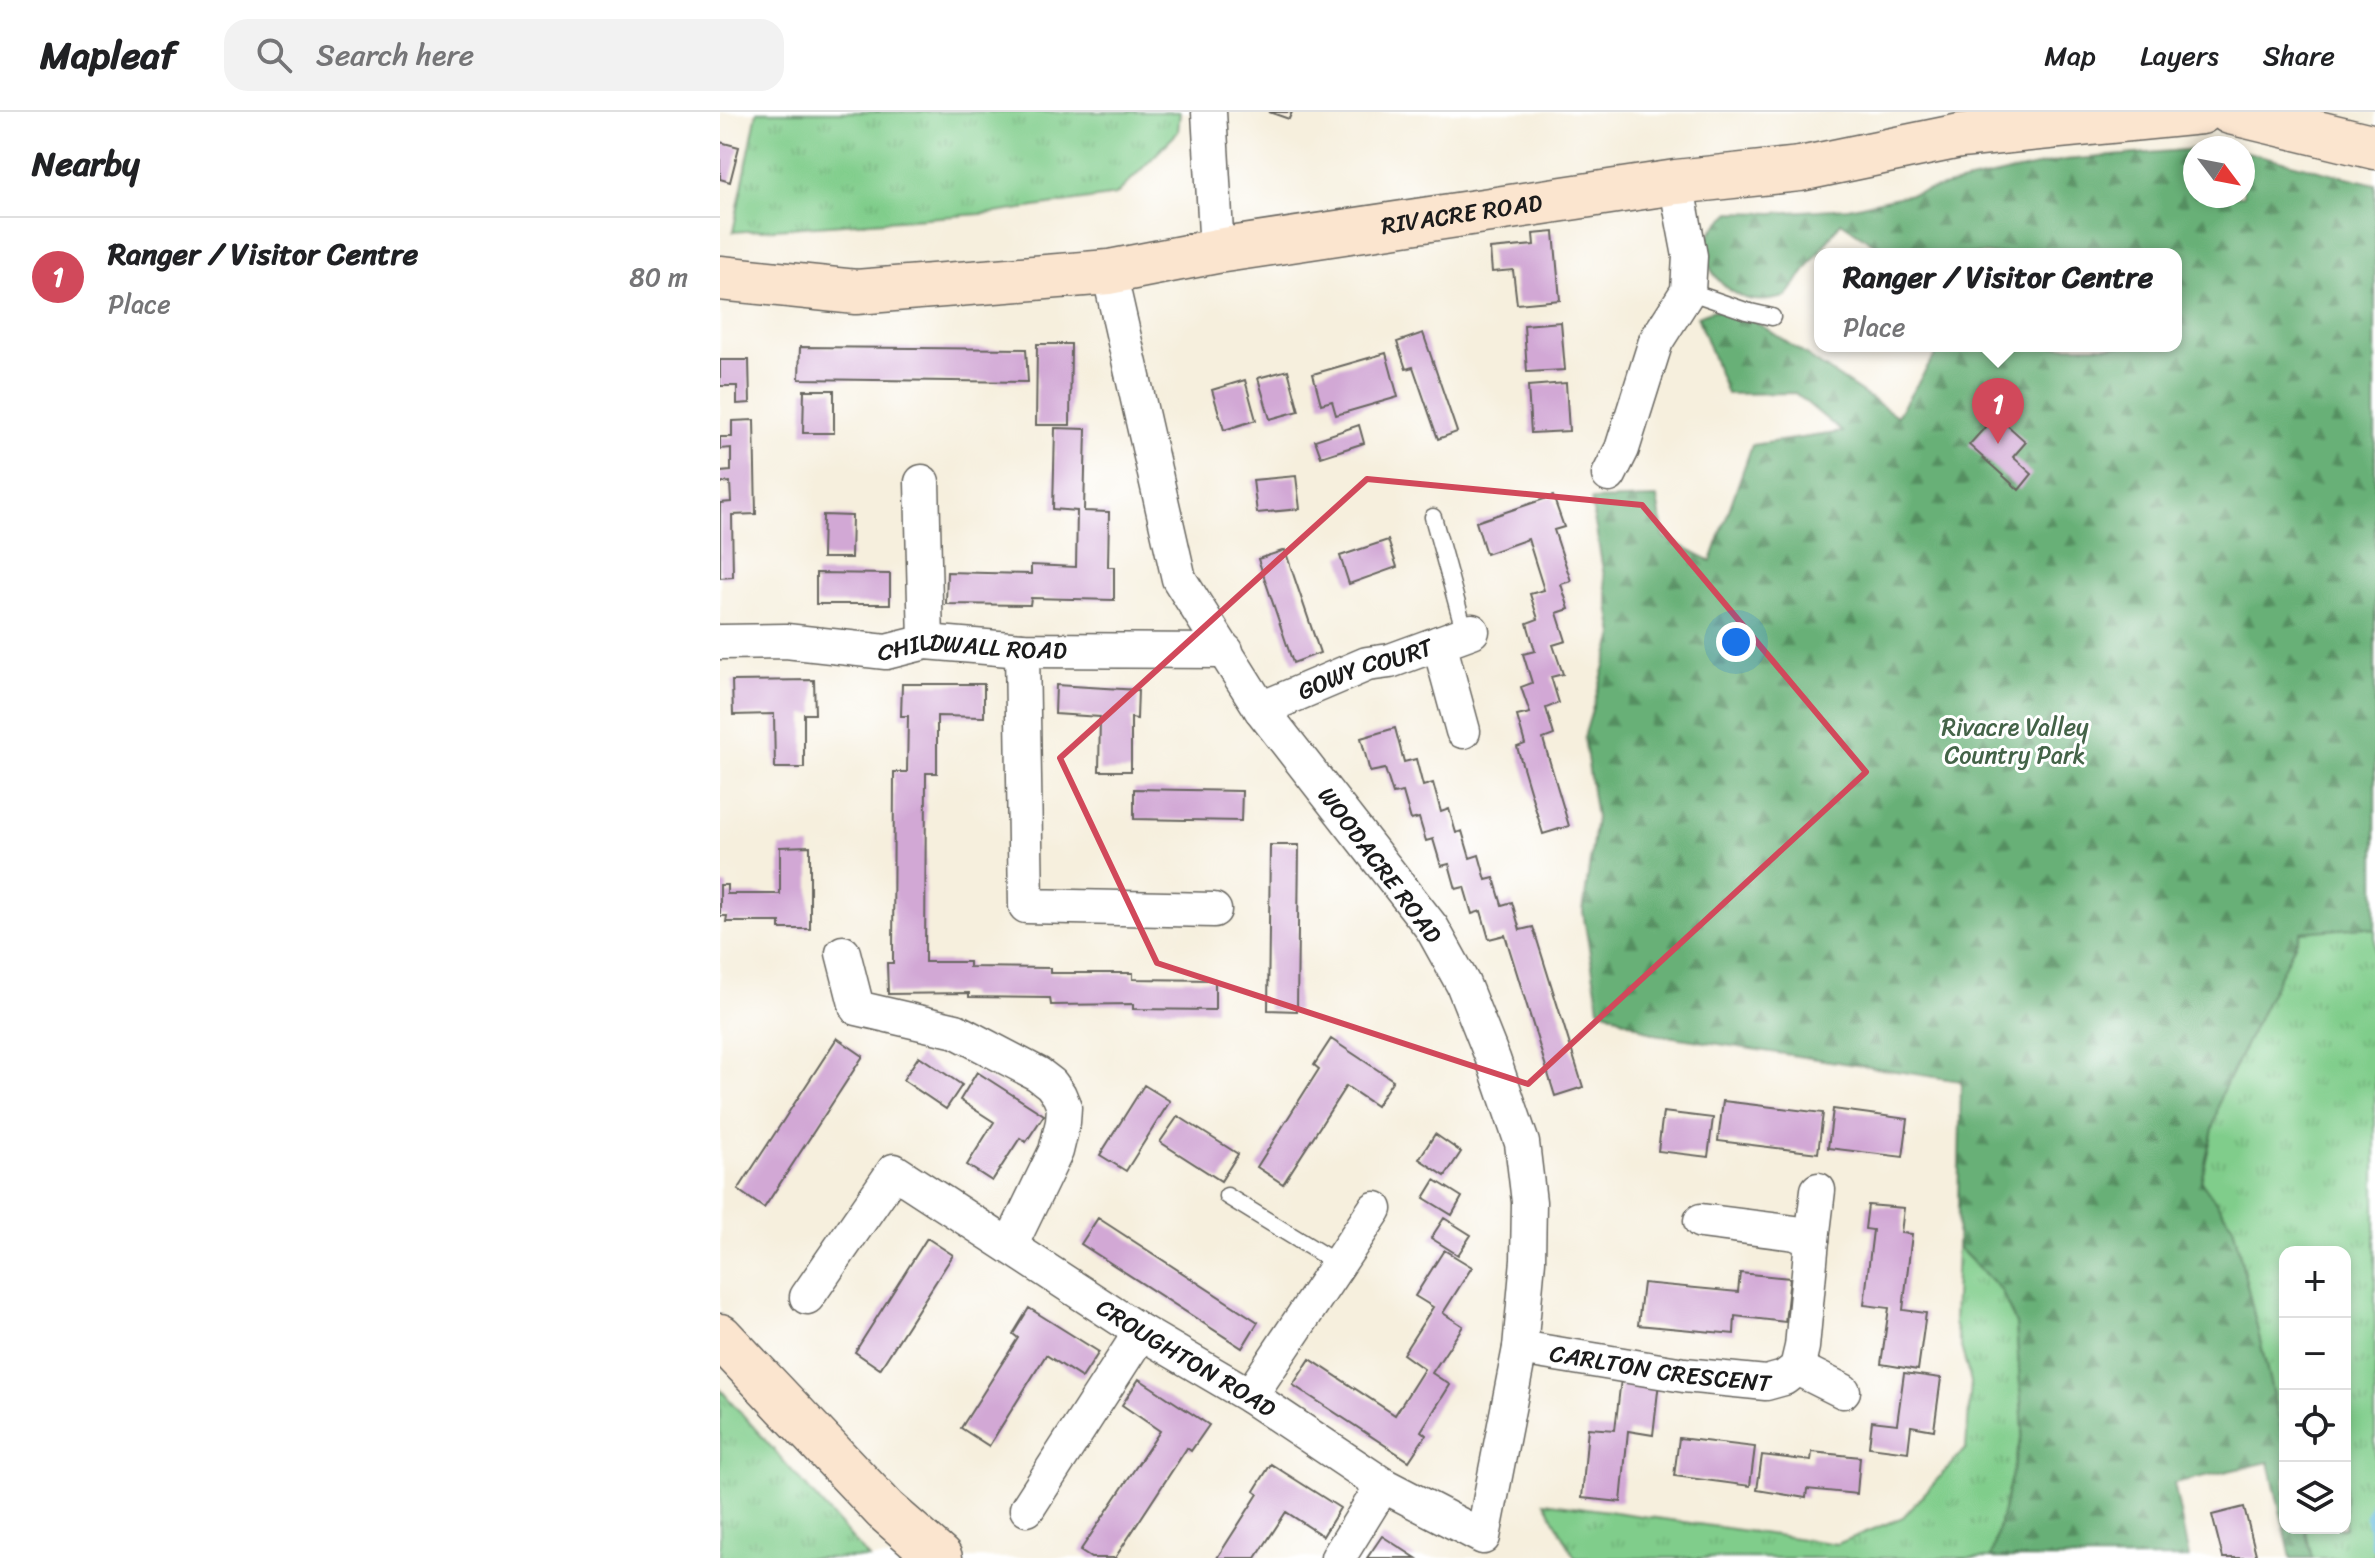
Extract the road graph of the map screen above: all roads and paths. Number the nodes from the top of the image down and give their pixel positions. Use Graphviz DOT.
graph roads {
  1 [pos="1209,112"];
  2 [pos="2201,112"];
  3 [pos="2230,112"];
  4 [pos="2375,147"];
  5 [pos="1676,182"];
  6 [pos="1217,251"];
  7 [pos="1109,272"];
  8 [pos="720,278"];
  9 [pos="1688,291"];
  10 [pos="1772,317"];
  11 [pos="1609,475"];
  12 [pos="922,482"];
  13 [pos="1433,517"];
  14 [pos="1459,635"];
  15 [pos="720,642"];
  16 [pos="926,642"];
  17 [pos="1022,650"];
  18 [pos="1226,651"];
  19 [pos="1261,709"];
  20 [pos="1463,731"];
  21 [pos="1214,910"];
  22 [pos="843,953"];
  23 [pos="1818,1190"];
  24 [pos="1227,1196"];
  25 [pos="1375,1209"];
  26 [pos="1701,1221"];
  27 [pos="1812,1240"];
  28 [pos="1010,1246"];
  29 [pos="1338,1264"];
  30 [pos="807,1297"];
  31 [pos="1141,1332"];
  32 [pos="720,1336"];
  33 [pos="1520,1348"];
  34 [pos="1797,1368"];
  35 [pos="1843,1391"];
  36 [pos="1250,1396"];
  37 [pos="1383,1485"];
  38 [pos="1027,1509"];
  39 [pos="1483,1537"];
  40 [pos="940,1558"];
  41 [pos="1338,1558"];
  1 -- 6 [label="street"];
  2 -- 5 [label="main road, RIVACRE ROAD"];
  3 -- 4 [label="main road"];
  5 -- 6 [label="main road, RIVACRE ROAD"];
  5 -- 9 [label="street"];
  6 -- 7 [label="main road, RIVACRE ROAD"];
  7 -- 8 [label="main road, RIVACRE ROAD"];
  7 -- 18 [label="street, WOODACRE ROAD"];
  9 -- 10 [label="lane"];
  9 -- 11 [label="street"];
  12 -- 16 [label="street"];
  13 -- 14 [label="lane"];
  14 -- 19 [label="street, GOWY COURT"];
  14 -- 20 [label="street"];
  15 -- 16 [label="street, CHILDWALL ROAD"];
  16 -- 17 [label="street, CHILDWALL ROAD"];
  17 -- 18 [label="street, CHILDWALL ROAD"];
  17 -- 21 [label="street"];
  18 -- 19 [label="street, WOODACRE ROAD"];
  19 -- 33 [label="street, WOODACRE ROAD"];
  22 -- 28 [label="street"];
  23 -- 27 [label="street, CARLTON CRESCENT"];
  24 -- 29 [label="lane"];
  25 -- 29 [label="street"];
  26 -- 27 [label="street"];
  27 -- 34 [label="street, CARLTON CRESCENT"];
  28 -- 30 [label="street, CROUGHTON ROAD"];
  28 -- 31 [label="street, CROUGHTON ROAD"];
  29 -- 36 [label="street"];
  31 -- 36 [label="street, CROUGHTON ROAD"];
  31 -- 38 [label="street"];
  32 -- 40 [label="main road"];
  33 -- 34 [label="street, CARLTON CRESCENT"];
  33 -- 39 [label="street, WOODACRE ROAD"];
  34 -- 35 [label="street"];
  36 -- 37 [label="street, CROUGHTON ROAD"];
  37 -- 39 [label="street, CROUGHTON ROAD"];
  37 -- 41 [label="street"];
}
